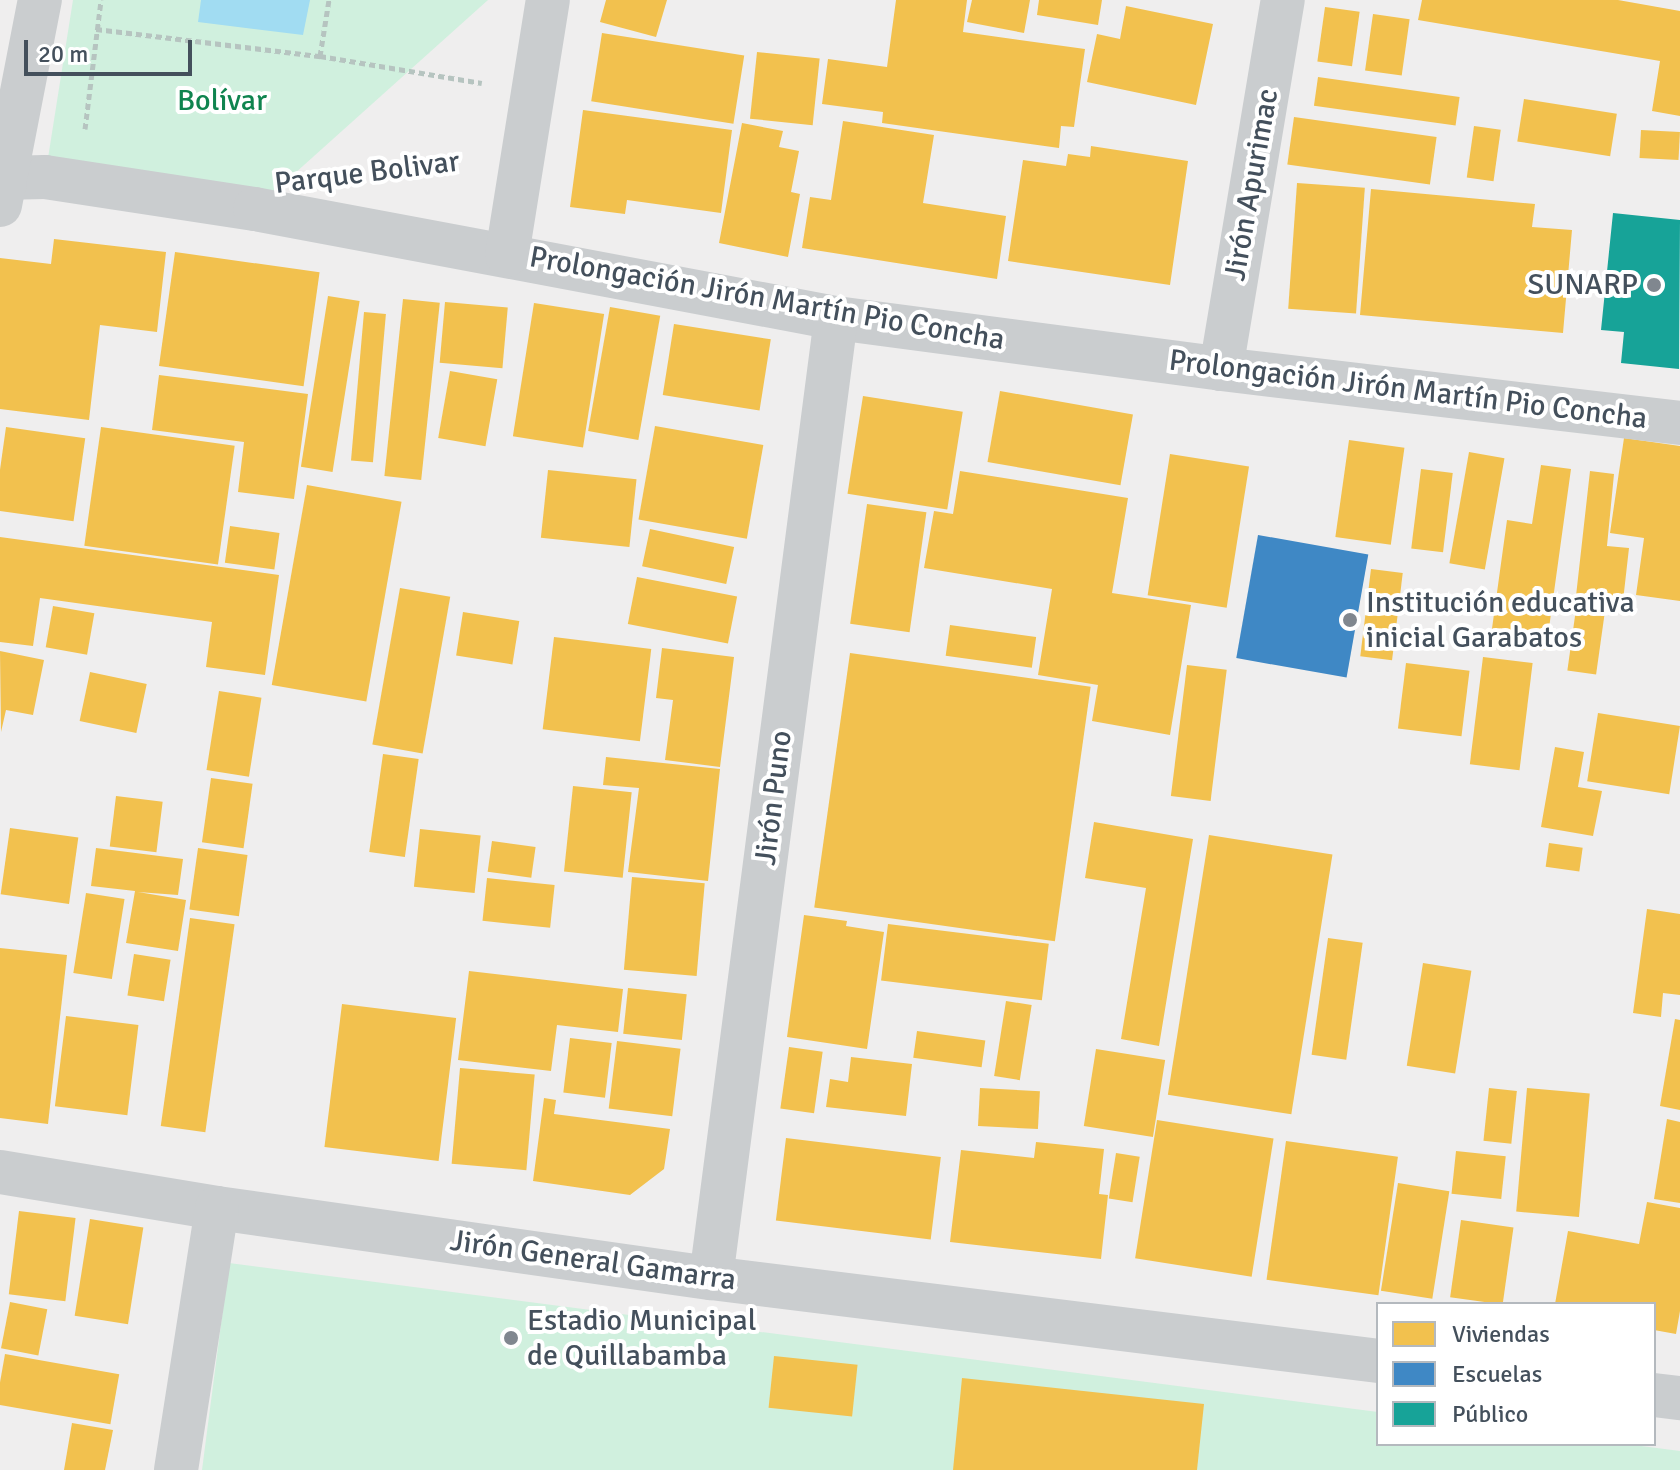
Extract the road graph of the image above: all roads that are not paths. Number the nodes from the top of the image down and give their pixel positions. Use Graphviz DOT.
graph roads {
  1 [pos="40,0"];
  2 [pos="548,0"];
  3 [pos="1283,0"];
  4 [pos="1,187"];
  5 [pos="507,255"];
  6 [pos="836,318"];
  7 [pos="1221,369"];
  8 [pos="1680,423"];
  9 [pos="0,1172"];
  10 [pos="217,1208"];
  11 [pos="711,1278"];
  12 [pos="1376,1361"];
  13 [pos="1656,1395"];
  14 [pos="1680,1398"];
  15 [pos="176,1470"];
  1 -- 4 [label="street"];
  2 -- 5 [label="street"];
  3 -- 7 [label="street, Jirón Apurimac"];
  4 -- 5 [label="street, Prolongación Jirón Martín Pio Concha"];
  5 -- 6 [label="street, Prolongación Jirón Martín Pio Concha"];
  6 -- 7 [label="street, Prolongación Jirón Martín Pio Concha"];
  6 -- 11 [label="street, Jirón Puno"];
  7 -- 8 [label="street, Prolongación Jirón Martín Pio Concha"];
  9 -- 10 [label="street, Jirón General Gamarra"];
  10 -- 11 [label="street, Jirón General Gamarra"];
  10 -- 15 [label="street"];
  11 -- 12 [label="street, Jirón General Gamarra"];
  13 -- 14 [label="street"];
}
